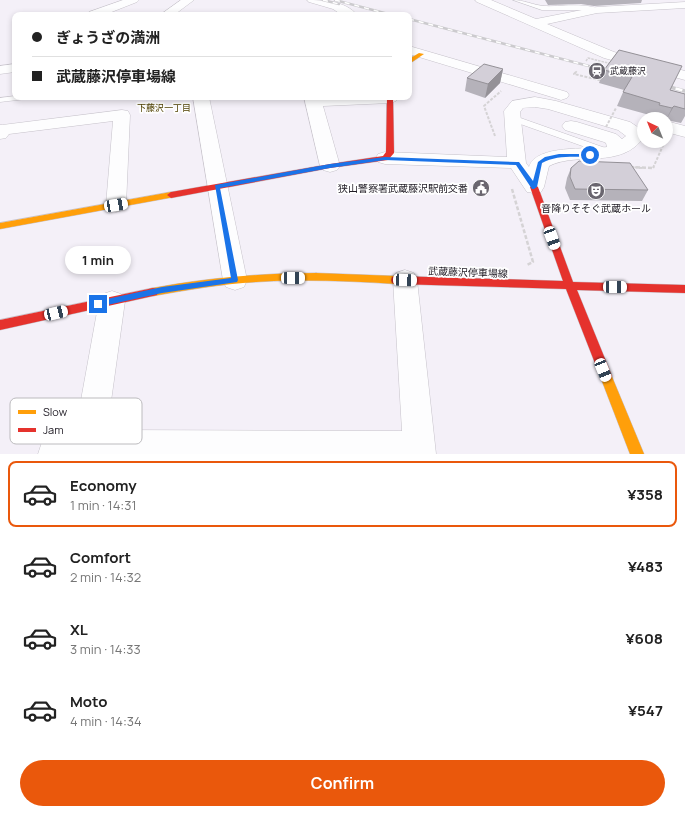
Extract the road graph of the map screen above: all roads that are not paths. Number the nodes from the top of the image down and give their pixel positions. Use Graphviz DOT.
graph roads {
  1 [pos="133,0"];
  2 [pos="188,0"];
  3 [pos="313,0"];
  4 [pos="481,0"];
  5 [pos="516,0"];
  6 [pos="685,5"];
  7 [pos="597,10"];
  8 [pos="101,12"];
  9 [pos="170,12"];
  10 [pos="346,12"];
  11 [pos="534,22"];
  12 [pos="417,54"];
  13 [pos="12,68"];
  14 [pos="0,70"];
  15 [pos="685,76"];
  16 [pos="12,99"];
  17 [pos="0,100"];
  18 [pos="202,100"];
  19 [pos="312,100"];
  20 [pos="390,100"];
  21 [pos="512,115"];
  22 [pos="637,118"];
  23 [pos="673,128"];
  24 [pos="685,132"];
  25 [pos="0,134"];
  26 [pos="612,152"];
  27 [pos="385,158"];
  28 [pos="511,163"];
  29 [pos="330,166"];
  30 [pos="217,187"];
  31 [pos="534,187"];
  32 [pos="116,205"];
  33 [pos="0,226"];
  34 [pos="235,280"];
  35 [pos="405,280"];
  36 [pos="570,286"];
  37 [pos="685,289"];
  38 [pos="112,301"];
  39 [pos="0,325"];
  40 [pos="96,398"];
  41 [pos="87,450"];
  42 [pos="420,450"];
  43 [pos="54,454"];
  44 [pos="637,454"];
  1 -- 8 [label="street"];
  2 -- 9 [label="street"];
  3 -- 10 [label="street"];
  4 -- 11 [label="street"];
  5 -- 7 [label="lane"];
  6 -- 7 [label="street"];
  7 -- 11 [label="street"];
  11 -- 15 [label="street"];
  12 -- 22 [label="street"];
  13 -- 14 [label="street"];
  16 -- 17 [label="lane"];
  18 -- 30 [label="street"];
  19 -- 29 [label="street"];
  20 -- 27 [label="street"];
  21 -- 26 [label="lane"];
  21 -- 26 [label="street"];
  21 -- 28 [label="street"];
  23 -- 24 [label="street"];
  25 -- 32 [label="street"];
  26 -- 31 [label="street"];
  27 -- 28 [label="street"];
  27 -- 29 [label="street"];
  28 -- 31 [label="street"];
  29 -- 30 [label="street"];
  30 -- 32 [label="street"];
  30 -- 34 [label="street"];
  31 -- 36 [label="street"];
  32 -- 33 [label="street"];
  34 -- 35 [label="street, 武蔵藤沢停車場線"];
  34 -- 38 [label="street, 武蔵藤沢停車場線"];
  35 -- 36 [label="street, 武蔵藤沢停車場線"];
  35 -- 42 [label="street"];
  36 -- 37 [label="street, 武蔵藤沢停車場線"];
  36 -- 44 [label="street"];
  38 -- 39 [label="street, 武蔵藤沢停車場線"];
  38 -- 40 [label="street"];
  41 -- 42 [label="street"];
  41 -- 43 [label="street"];
}
